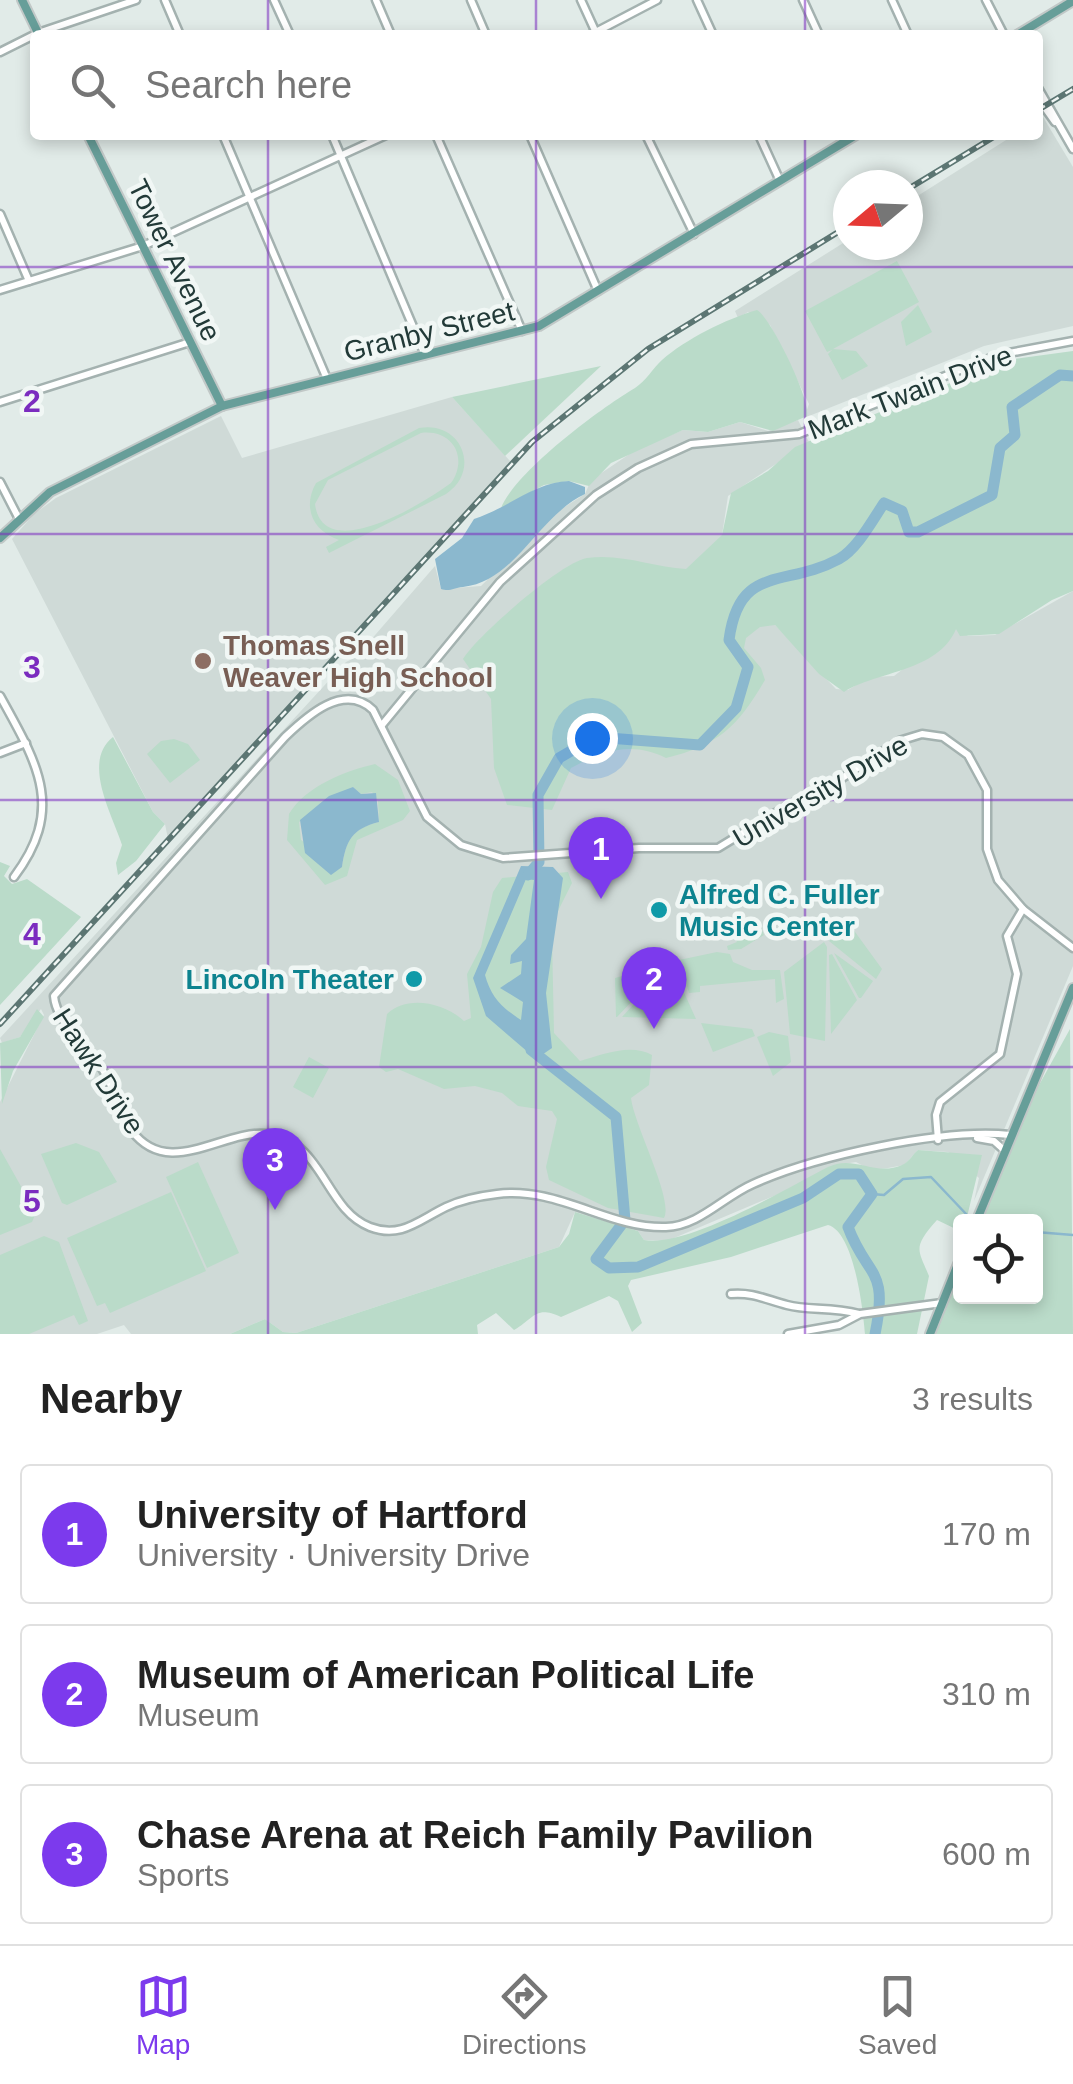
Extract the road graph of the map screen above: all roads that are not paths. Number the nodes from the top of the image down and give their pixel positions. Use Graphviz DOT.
graph roads {
  1 [pos="22,0"];
  2 [pos="136,0"];
  3 [pos="165,0"];
  4 [pos="274,0"];
  5 [pos="376,0"];
  6 [pos="471,0"];
  7 [pos="580,0"];
  8 [pos="657,0"];
  9 [pos="697,0"];
  10 [pos="803,0"];
  11 [pos="892,0"];
  12 [pos="986,0"];
  13 [pos="1073,1"];
  14 [pos="37,30"];
  15 [pos="50,30"];
  16 [pos="178,30"];
  17 [pos="288,30"];
  18 [pos="389,30"];
  19 [pos="484,30"];
  20 [pos="592,30"];
  21 [pos="601,30"];
  22 [pos="711,30"];
  23 [pos="817,30"];
  24 [pos="906,30"];
  25 [pos="1001,30"];
  26 [pos="1025,30"];
  27 [pos="30,38"];
  28 [pos="0,52"];
  29 [pos="1043,97"];
  30 [pos="1043,105"];
  31 [pos="1056,122"];
  32 [pos="90,140"];
  33 [pos="225,140"];
  34 [pos="334,140"];
  35 [pos="376,140"];
  36 [pos="438,140"];
  37 [pos="532,140"];
  38 [pos="648,140"];
  39 [pos="761,140"];
  40 [pos="848,140"];
  41 [pos="1073,149"];
  42 [pos="342,156"];
  43 [pos="780,181"];
  44 [pos="250,198"];
  45 [pos="0,214"];
  46 [pos="694,234"];
  47 [pos="143,246"];
  48 [pos="29,281"];
  49 [pos="0,290"];
  50 [pos="598,291"];
  51 [pos="523,333"];
  52 [pos="1073,341"];
  53 [pos="190,342"];
  54 [pos="426,356"];
  55 [pos="326,379"];
  56 [pos="0,402"];
  57 [pos="222,406"];
  58 [pos="0,482"];
  59 [pos="18,517"];
  60 [pos="0,538"];
  61 [pos="0,696"];
  62 [pos="382,725"];
  63 [pos="26,743"];
  64 [pos="0,753"];
  65 [pos="14,877"];
  66 [pos="1023,909"];
  67 [pos="1073,948"];
  68 [pos="1073,988"];
  69 [pos="1010,1136"];
  70 [pos="961,1137"];
  71 [pos="938,1140"];
  72 [pos="1004,1150"];
  73 [pos="979,1214"];
  74 [pos="953,1276"];
  75 [pos="732,1294"];
  76 [pos="942,1303"];
  77 [pos="865,1314"];
  78 [pos="788,1334"];
  79 [pos="930,1334"];
  1 -- 14 [label="main road"];
  2 -- 15 [label="street"];
  3 -- 16 [label="street"];
  4 -- 17 [label="street"];
  5 -- 18 [label="street"];
  6 -- 19 [label="street"];
  7 -- 20 [label="street"];
  8 -- 21 [label="street"];
  9 -- 22 [label="street"];
  10 -- 23 [label="street"];
  11 -- 24 [label="street"];
  12 -- 25 [label="street"];
  13 -- 26 [label="main road"];
  27 -- 28 [label="street"];
  29 -- 31 [label="street"];
  30 -- 31 [label="street"];
  31 -- 41 [label="street"];
  32 -- 47 [label="main road, Tower Avenue"];
  33 -- 44 [label="street"];
  34 -- 42 [label="street"];
  35 -- 42 [label="street"];
  36 -- 51 [label="street"];
  37 -- 50 [label="street"];
  38 -- 46 [label="street"];
  39 -- 43 [label="street"];
  40 -- 43 [label="main road, Granby Street"];
  42 -- 44 [label="street"];
  42 -- 54 [label="street"];
  43 -- 46 [label="main road, Granby Street"];
  44 -- 47 [label="street"];
  44 -- 55 [label="street"];
  45 -- 48 [label="street"];
  46 -- 50 [label="main road, Granby Street"];
  47 -- 48 [label="street"];
  47 -- 53 [label="main road, Tower Avenue"];
  48 -- 49 [label="street"];
  50 -- 51 [label="main road, Granby Street"];
  51 -- 54 [label="main road, Granby Street"];
  52 -- 62 [label="street, Mark Twain Drive"];
  53 -- 56 [label="street"];
  53 -- 57 [label="main road, Tower Avenue"];
  54 -- 55 [label="main road, Granby Street"];
  55 -- 57 [label="main road, Granby Street"];
  57 -- 59 [label="main road, Granby Street"];
  58 -- 59 [label="street"];
  59 -- 60 [label="main road, Granby Street"];
  61 -- 63 [label="street"];
  62 -- 66 [label="street, University Drive"];
  62 -- 71 [label="street, Hawk Drive"];
  63 -- 64 [label="street"];
  63 -- 65 [label="street"];
  66 -- 67 [label="street, University Drive"];
  66 -- 71 [label="street"];
  68 -- 69 [label="main road"];
  69 -- 70 [label="street, Hawk Drive"];
  69 -- 72 [label="main road"];
  70 -- 71 [label="street, Hawk Drive"];
  70 -- 72 [label="street, Hawk Drive"];
  72 -- 73 [label="main road"];
  74 -- 76 [label="main road"];
  75 -- 77 [label="street"];
  76 -- 77 [label="street"];
  76 -- 79 [label="main road"];
  77 -- 78 [label="street"];
}
